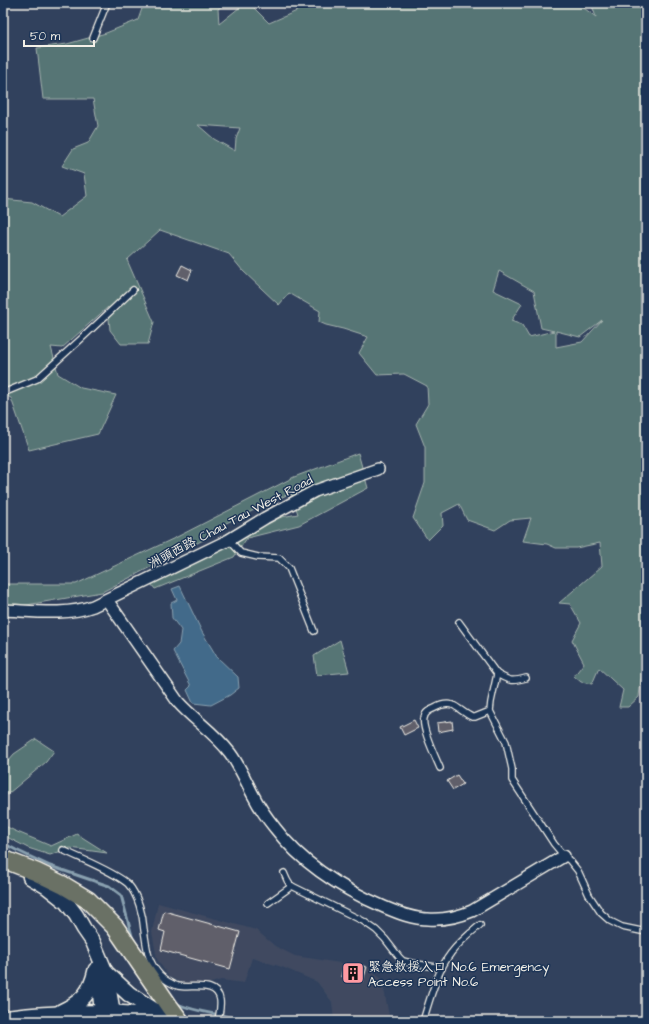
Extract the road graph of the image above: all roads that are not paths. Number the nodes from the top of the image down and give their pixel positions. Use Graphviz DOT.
graph roads {
  1 [pos="107,3"];
  2 [pos="93,38"];
  3 [pos="133,290"];
  4 [pos="3,393"];
  5 [pos="378,469"];
  6 [pos="229,540"];
  7 [pos="107,600"];
  8 [pos="3,610"];
  9 [pos="459,622"];
  10 [pos="314,631"];
  11 [pos="497,674"];
  12 [pos="526,678"];
  13 [pos="490,711"];
  14 [pos="440,768"];
  15 [pos="63,850"];
  16 [pos="564,856"];
  17 [pos="3,859"];
  18 [pos="3,863"];
  19 [pos="284,873"];
  20 [pos="292,886"];
  21 [pos="268,903"];
  22 [pos="480,925"];
  23 [pos="646,932"];
  24 [pos="442,968"];
  25 [pos="101,971"];
  26 [pos="56,1014"];
  27 [pos="108,1017"];
  28 [pos="24,1018"];
  29 [pos="3,1019"];
  30 [pos="176,1020"];
  31 [pos="218,1021"];
  32 [pos="423,1021"];
  1 -- 2 [label="lane"];
  3 -- 4 [label="lane"];
  5 -- 6 [label="street, 洲頭西路 Chau Tau West Road"];
  6 -- 7 [label="street, 洲頭西路 Chau Tau West Road"];
  6 -- 10 [label="lane"];
  7 -- 8 [label="street, 洲頭西路 Chau Tau West Road"];
  7 -- 16 [label="street"];
  9 -- 11 [label="lane"];
  11 -- 12 [label="lane"];
  11 -- 13 [label="lane"];
  13 -- 14 [label="lane"];
  13 -- 16 [label="lane"];
  15 -- 31 [label="lane"];
  16 -- 23 [label="lane"];
  17 -- 30 [label="main road"];
  18 -- 25 [label="street"];
  19 -- 20 [label="lane"];
  20 -- 21 [label="lane"];
  20 -- 24 [label="lane"];
  22 -- 24 [label="lane"];
  24 -- 32 [label="lane"];
  25 -- 26 [label="main road"];
  25 -- 27 [label="street"];
  25 -- 30 [label="main road"];
  26 -- 27 [label="main road"];
  26 -- 28 [label="main road"];
  27 -- 30 [label="main road"];
  28 -- 29 [label="main road"];
}
